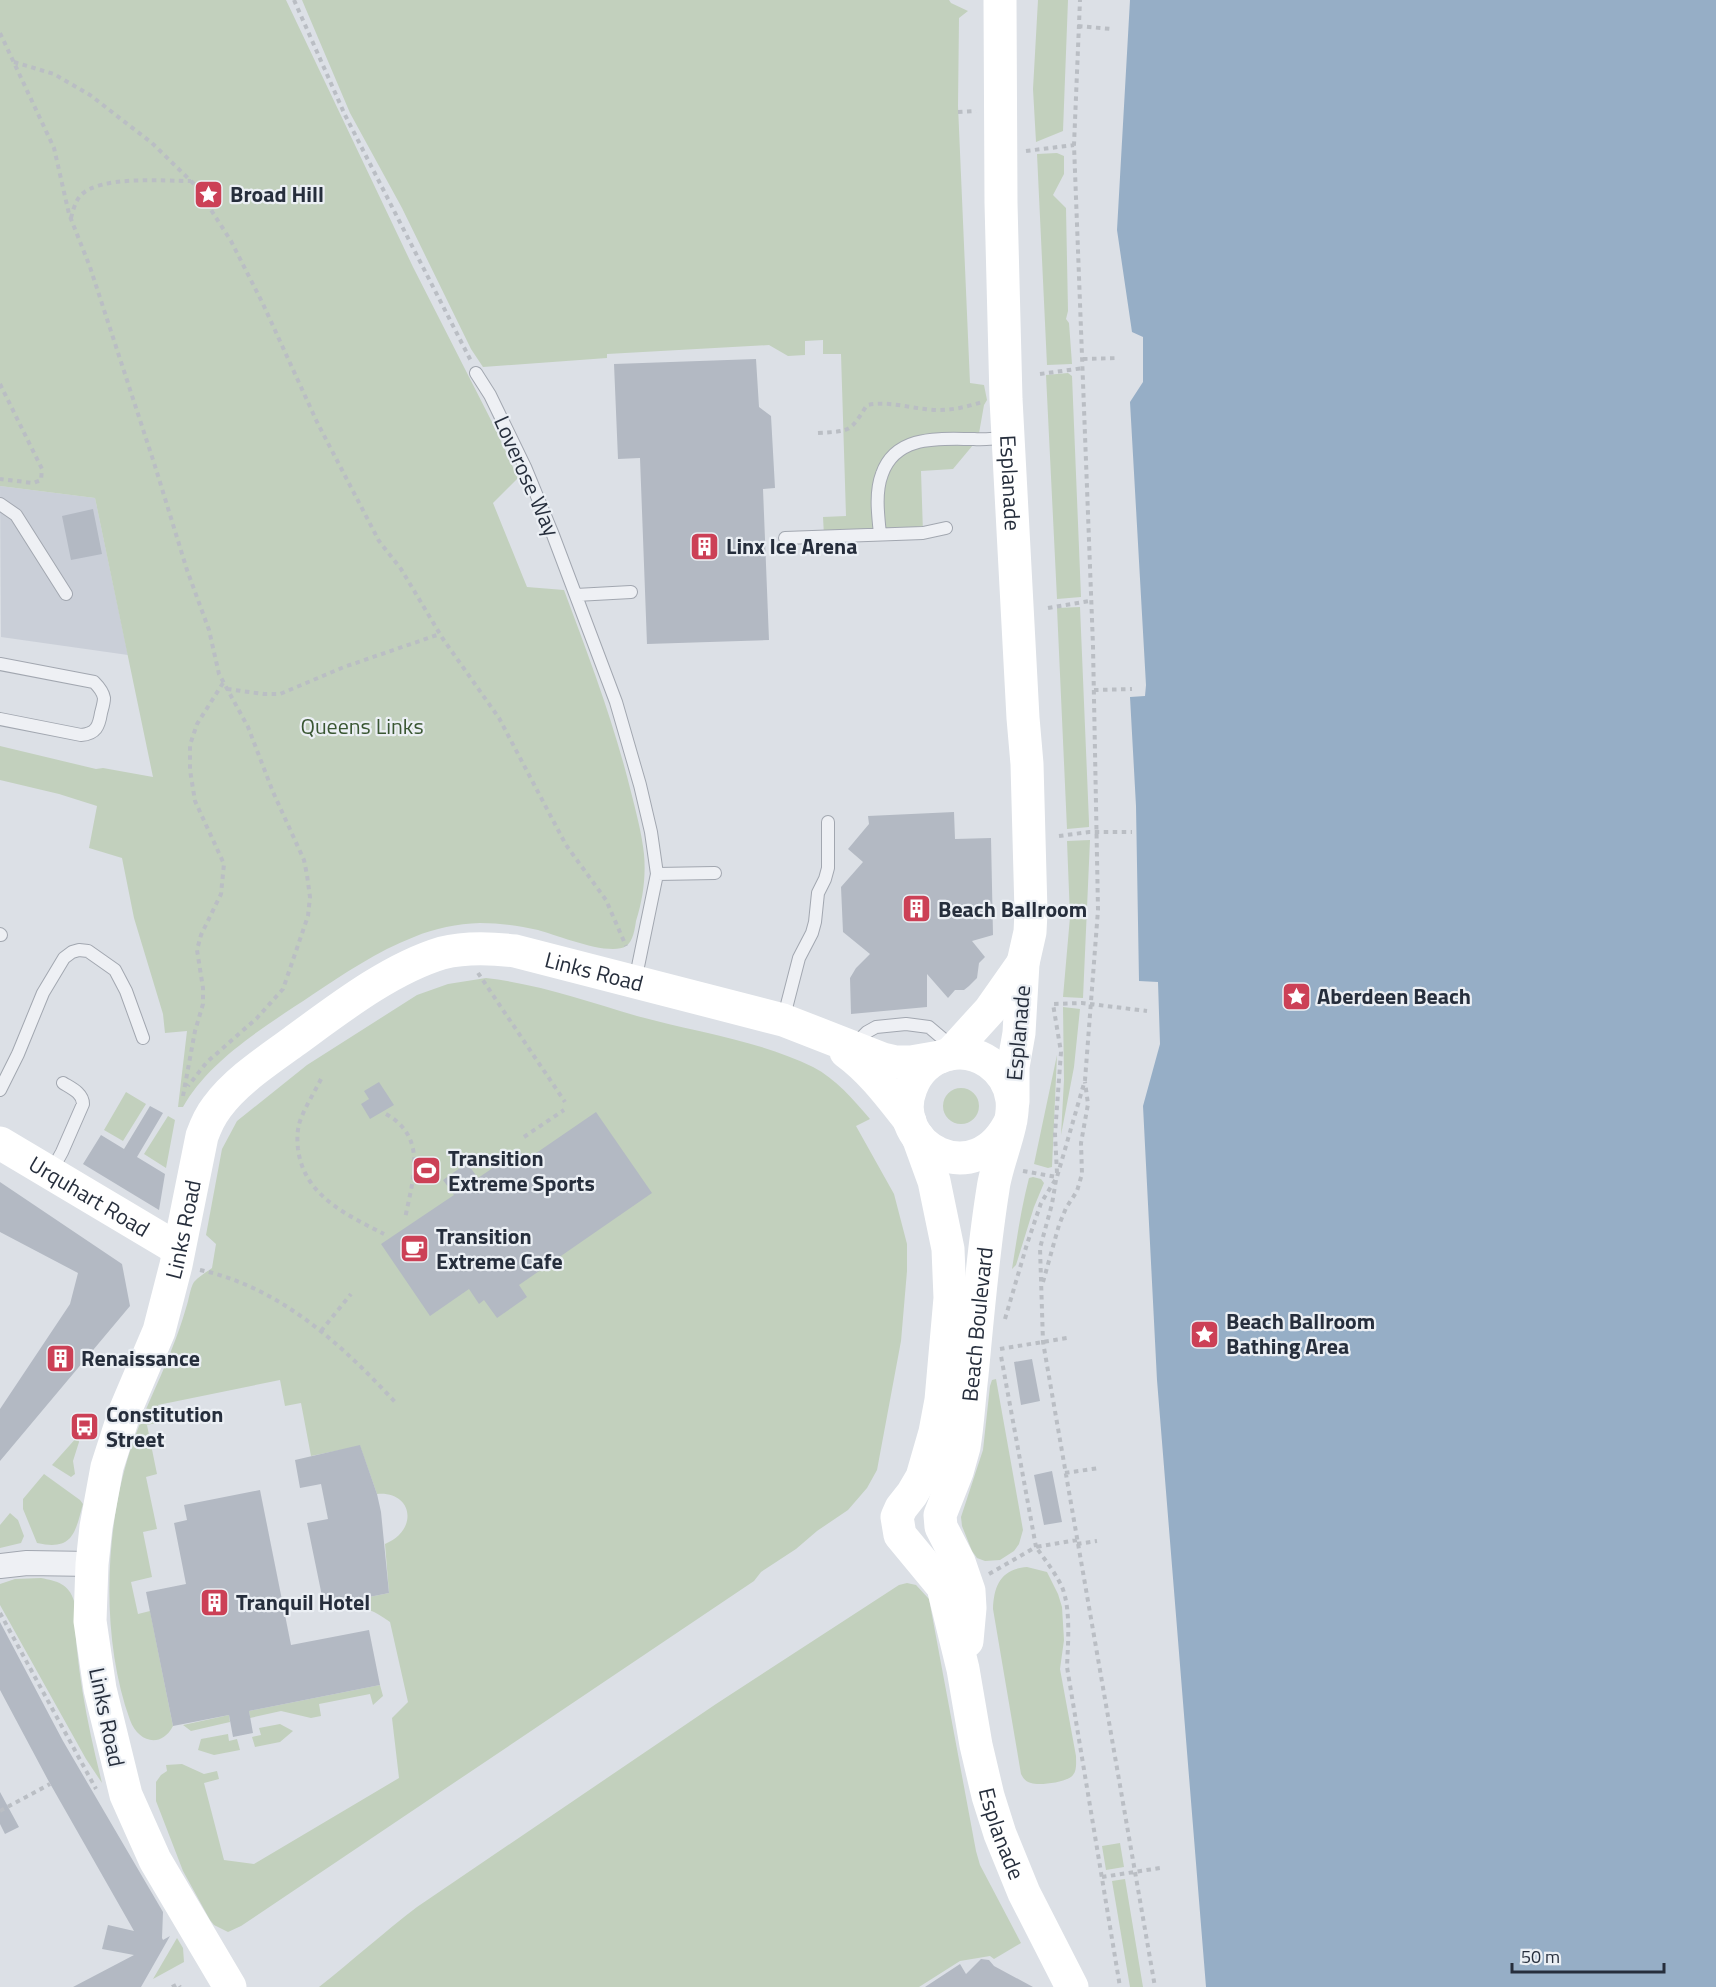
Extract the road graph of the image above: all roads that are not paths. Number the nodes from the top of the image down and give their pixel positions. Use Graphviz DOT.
graph roads {
  1 [pos="1000,0"];
  2 [pos="476,373"];
  3 [pos="1008,438"];
  4 [pos="0,504"];
  5 [pos="946,528"];
  6 [pos="880,534"];
  7 [pos="785,538"];
  8 [pos="631,592"];
  9 [pos="66,594"];
  10 [pos="576,595"];
  11 [pos="0,664"];
  12 [pos="0,719"];
  13 [pos="828,822"];
  14 [pos="715,873"];
  15 [pos="657,874"];
  16 [pos="1023,963"];
  17 [pos="635,982"];
  18 [pos="783,1020"];
  19 [pos="143,1038"];
  20 [pos="841,1044"];
  21 [pos="952,1053"];
  22 [pos="63,1083"];
  23 [pos="0,1090"];
  24 [pos="1012,1111"];
  25 [pos="914,1129"];
  26 [pos="0,1143"];
  27 [pos="50,1173"];
  28 [pos="177,1257"];
  29 [pos="941,1527"];
  30 [pos="900,1535"];
  31 [pos="92,1564"];
  32 [pos="0,1566"];
  33 [pos="963,1669"];
  34 [pos="217,1983"];
  35 [pos="1072,1987"];
  1 -- 3 [label="street, Esplanade"];
  2 -- 10 [label="lane, Loverose Way"];
  3 -- 6 [label="lane"];
  3 -- 16 [label="street, Esplanade"];
  4 -- 9 [label="lane"];
  5 -- 6 [label="lane"];
  6 -- 7 [label="lane"];
  8 -- 10 [label="lane"];
  10 -- 15 [label="lane, Loverose Way"];
  11 -- 12 [label="lane"];
  13 -- 18 [label="lane"];
  14 -- 15 [label="lane"];
  15 -- 17 [label="lane, Loverose Way"];
  16 -- 21 [label="street, Esplanade"];
  16 -- 24 [label="street, Esplanade"];
  17 -- 18 [label="street, Links Road"];
  17 -- 28 [label="street, Links Road"];
  18 -- 20 [label="street, Links Road"];
  19 -- 23 [label="lane"];
  20 -- 21 [label="street, Links Road"];
  20 -- 25 [label="street, Links Road"];
  21 -- 24 [label="street"];
  21 -- 25 [label="street"];
  22 -- 27 [label="lane"];
  24 -- 25 [label="street"];
  24 -- 29 [label="street, Beach Boulevard"];
  25 -- 30 [label="street, Beach Boulevard"];
  26 -- 27 [label="street, Urquhart Road"];
  27 -- 28 [label="street, Urquhart Road"];
  28 -- 31 [label="street, Links Road"];
  29 -- 33 [label="street, Esplanade"];
  30 -- 33 [label="street, Esplanade"];
  31 -- 32 [label="street"];
  31 -- 34 [label="street, Links Road"];
  33 -- 35 [label="street, Esplanade"];
}
